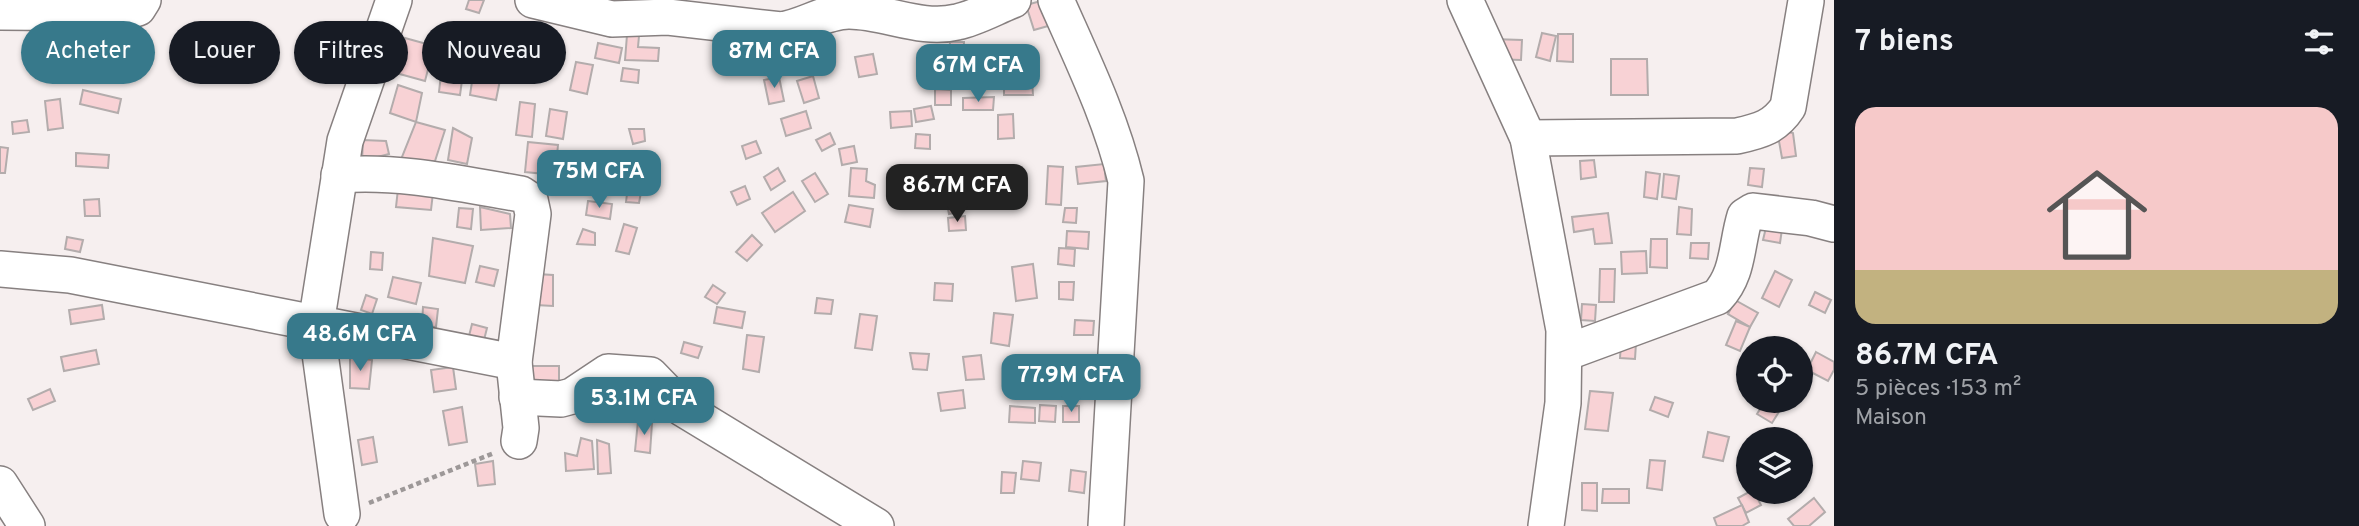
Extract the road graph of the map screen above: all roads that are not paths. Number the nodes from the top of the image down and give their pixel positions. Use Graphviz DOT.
graph roads {
  1 [pos="143,0"];
  2 [pos="394,0"];
  3 [pos="533,0"];
  4 [pos="1013,0"];
  5 [pos="1056,0"];
  6 [pos="1465,0"];
  7 [pos="1797,0"];
  8 [pos="1805,1"];
  9 [pos="1834,5"];
  10 [pos="0,12"];
  11 [pos="1528,138"];
  12 [pos="339,175"];
  13 [pos="1834,224"];
  14 [pos="0,269"];
  15 [pos="316,324"];
  16 [pos="1566,353"];
  17 [pos="514,362"];
  18 [pos="517,397"];
  19 [pos="519,441"];
  20 [pos="0,484"];
  21 [pos="342,514"];
  22 [pos="27,526"];
  23 [pos="876,526"];
  24 [pos="1106,526"];
  25 [pos="1546,526"];
  1 -- 10 [label="street"];
  2 -- 12 [label="street"];
  3 -- 4 [label="street"];
  5 -- 24 [label="street"];
  6 -- 11 [label="street"];
  7 -- 8 [label="street"];
  8 -- 9 [label="street"];
  8 -- 11 [label="street"];
  11 -- 16 [label="street"];
  12 -- 15 [label="street"];
  12 -- 17 [label="street"];
  13 -- 16 [label="street"];
  14 -- 15 [label="street"];
  15 -- 17 [label="street"];
  15 -- 21 [label="street"];
  16 -- 25 [label="street"];
  17 -- 18 [label="street"];
  18 -- 19 [label="street"];
  18 -- 23 [label="street"];
  20 -- 22 [label="street"];
}
